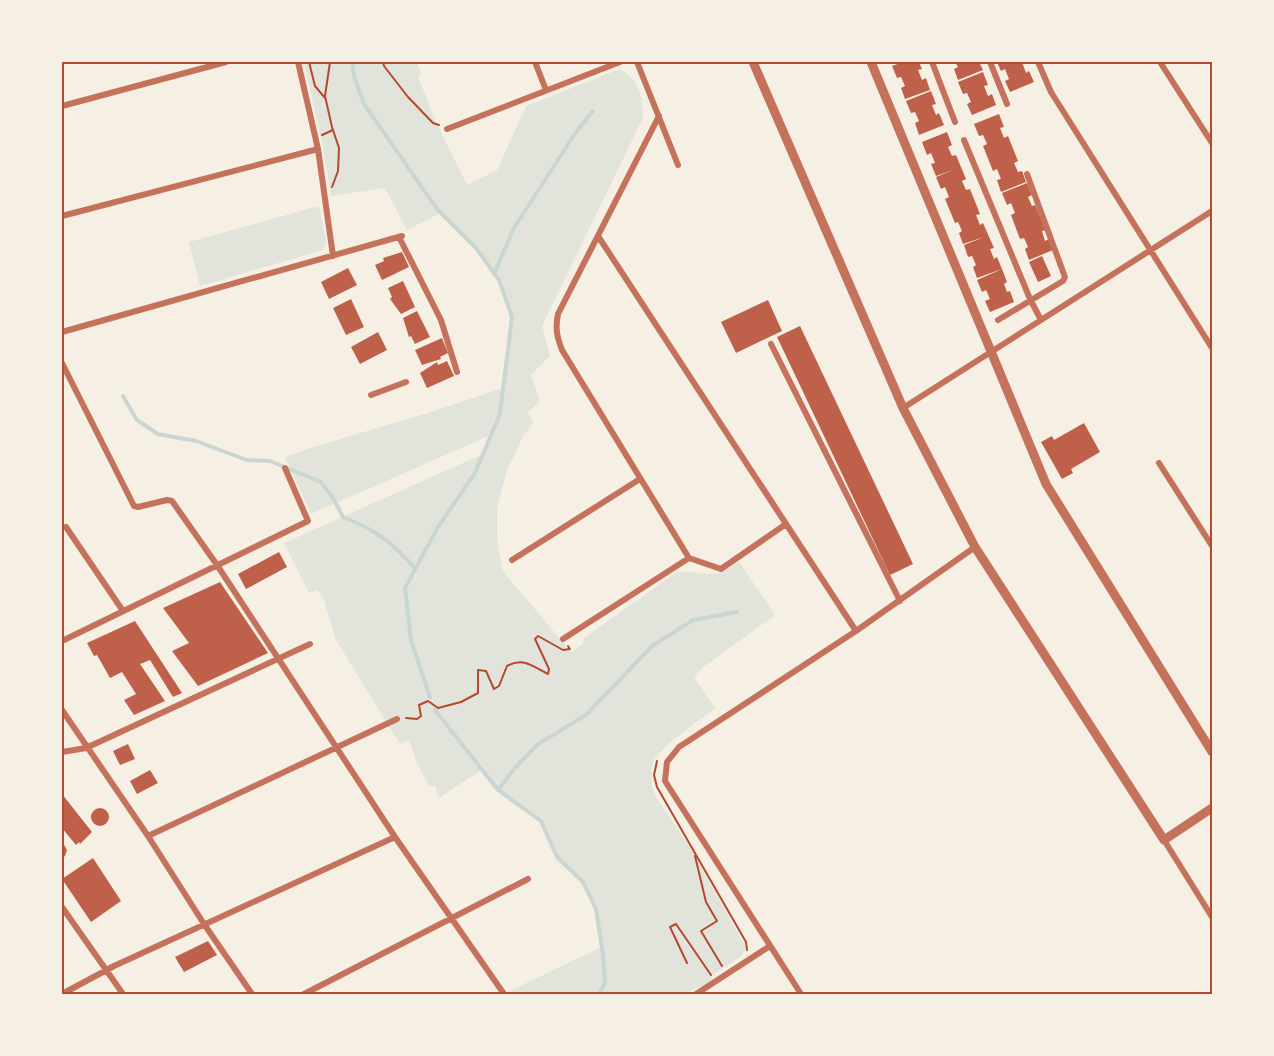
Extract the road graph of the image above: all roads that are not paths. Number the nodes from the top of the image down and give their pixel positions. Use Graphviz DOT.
graph roads {
  1 [pos="226,62"];
  2 [pos="297,62"];
  3 [pos="535,62"];
  4 [pos="620,62"];
  5 [pos="636,62"];
  6 [pos="753,62"];
  7 [pos="872,62"];
  8 [pos="932,62"];
  9 [pos="990,62"];
  10 [pos="1038,62"];
  11 [pos="1160,62"];
  12 [pos="546,90"];
  13 [pos="1007,104"];
  14 [pos="62,106"];
  15 [pos="659,116"];
  16 [pos="955,122"];
  17 [pos="447,129"];
  18 [pos="964,140"];
  19 [pos="1212,142"];
  20 [pos="318,149"];
  21 [pos="678,165"];
  22 [pos="1027,174"];
  23 [pos="1212,211"];
  24 [pos="62,216"];
  25 [pos="598,236"];
  26 [pos="1150,251"];
  27 [pos="333,256"];
  28 [pos="1030,299"];
  29 [pos="998,320"];
  30 [pos="1041,320"];
  31 [pos="62,332"];
  32 [pos="771,344"];
  33 [pos="1212,348"];
  34 [pos="990,352"];
  35 [pos="62,363"];
  36 [pos="457,372"];
  37 [pos="406,382"];
  38 [pos="371,395"];
  39 [pos="903,408"];
  40 [pos="1159,463"];
  41 [pos="285,468"];
  42 [pos="640,479"];
  43 [pos="786,524"];
  44 [pos="66,527"];
  45 [pos="1212,546"];
  46 [pos="975,548"];
  47 [pos="689,558"];
  48 [pos="512,560"];
  49 [pos="217,565"];
  50 [pos="900,601"];
  51 [pos="123,611"];
  52 [pos="856,631"];
  53 [pos="563,639"];
  54 [pos="62,641"];
  55 [pos="310,644"];
  56 [pos="279,659"];
  57 [pos="62,710"];
  58 [pos="397,719"];
  59 [pos="86,748"];
  60 [pos="337,748"];
  61 [pos="62,752"];
  62 [pos="1212,752"];
  63 [pos="1212,808"];
  64 [pos="148,836"];
  65 [pos="395,837"];
  66 [pos="1164,840"];
  67 [pos="528,879"];
  68 [pos="62,907"];
  69 [pos="1212,917"];
  70 [pos="451,919"];
  71 [pos="204,924"];
  72 [pos="770,946"];
  73 [pos="106,969"];
  74 [pos="62,994"];
  75 [pos="123,994"];
  76 [pos="252,994"];
  77 [pos="304,994"];
  78 [pos="504,994"];
  79 [pos="696,994"];
  80 [pos="801,994"];
  1 -- 14 [label="street"];
  2 -- 20 [label="street"];
  3 -- 12 [label="street"];
  4 -- 12 [label="street"];
  5 -- 15 [label="street"];
  6 -- 39 [label="street"];
  7 -- 34 [label="street"];
  8 -- 16 [label="street"];
  9 -- 13 [label="street"];
  10 -- 26 [label="street"];
  11 -- 19 [label="street"];
  12 -- 17 [label="street"];
  15 -- 21 [label="street"];
  15 -- 25 [label="street"];
  18 -- 28 [label="street"];
  20 -- 24 [label="street"];
  20 -- 27 [label="street"];
  22 -- 28 [label="street"];
  23 -- 26 [label="street"];
  25 -- 42 [label="street"];
  25 -- 43 [label="street"];
  26 -- 30 [label="street"];
  26 -- 33 [label="street"];
  27 -- 31 [label="street"];
  27 -- 36 [label="street"];
  28 -- 29 [label="street"];
  28 -- 30 [label="street"];
  30 -- 34 [label="street"];
  32 -- 50 [label="street"];
  34 -- 39 [label="street"];
  34 -- 62 [label="street"];
  35 -- 49 [label="street"];
  37 -- 38 [label="street"];
  39 -- 46 [label="street"];
  40 -- 45 [label="street"];
  41 -- 49 [label="street"];
  42 -- 47 [label="street"];
  42 -- 48 [label="street"];
  43 -- 47 [label="street"];
  43 -- 52 [label="street"];
  44 -- 51 [label="street"];
  46 -- 50 [label="street"];
  46 -- 66 [label="street"];
  47 -- 53 [label="street"];
  49 -- 51 [label="street"];
  49 -- 56 [label="street"];
  50 -- 52 [label="street"];
  51 -- 54 [label="street"];
  52 -- 72 [label="street"];
  55 -- 56 [label="street"];
  56 -- 59 [label="street"];
  56 -- 60 [label="street"];
  57 -- 59 [label="street"];
  58 -- 60 [label="street"];
  59 -- 61 [label="street"];
  59 -- 64 [label="street"];
  60 -- 64 [label="street"];
  60 -- 65 [label="street"];
  63 -- 66 [label="street"];
  64 -- 71 [label="street"];
  65 -- 70 [label="street"];
  65 -- 71 [label="street"];
  66 -- 69 [label="street"];
  67 -- 70 [label="street"];
  68 -- 73 [label="street"];
  70 -- 77 [label="street"];
  70 -- 78 [label="street"];
  71 -- 73 [label="street"];
  71 -- 76 [label="street"];
  72 -- 79 [label="street"];
  72 -- 80 [label="street"];
  73 -- 74 [label="street"];
  73 -- 75 [label="street"];
}
